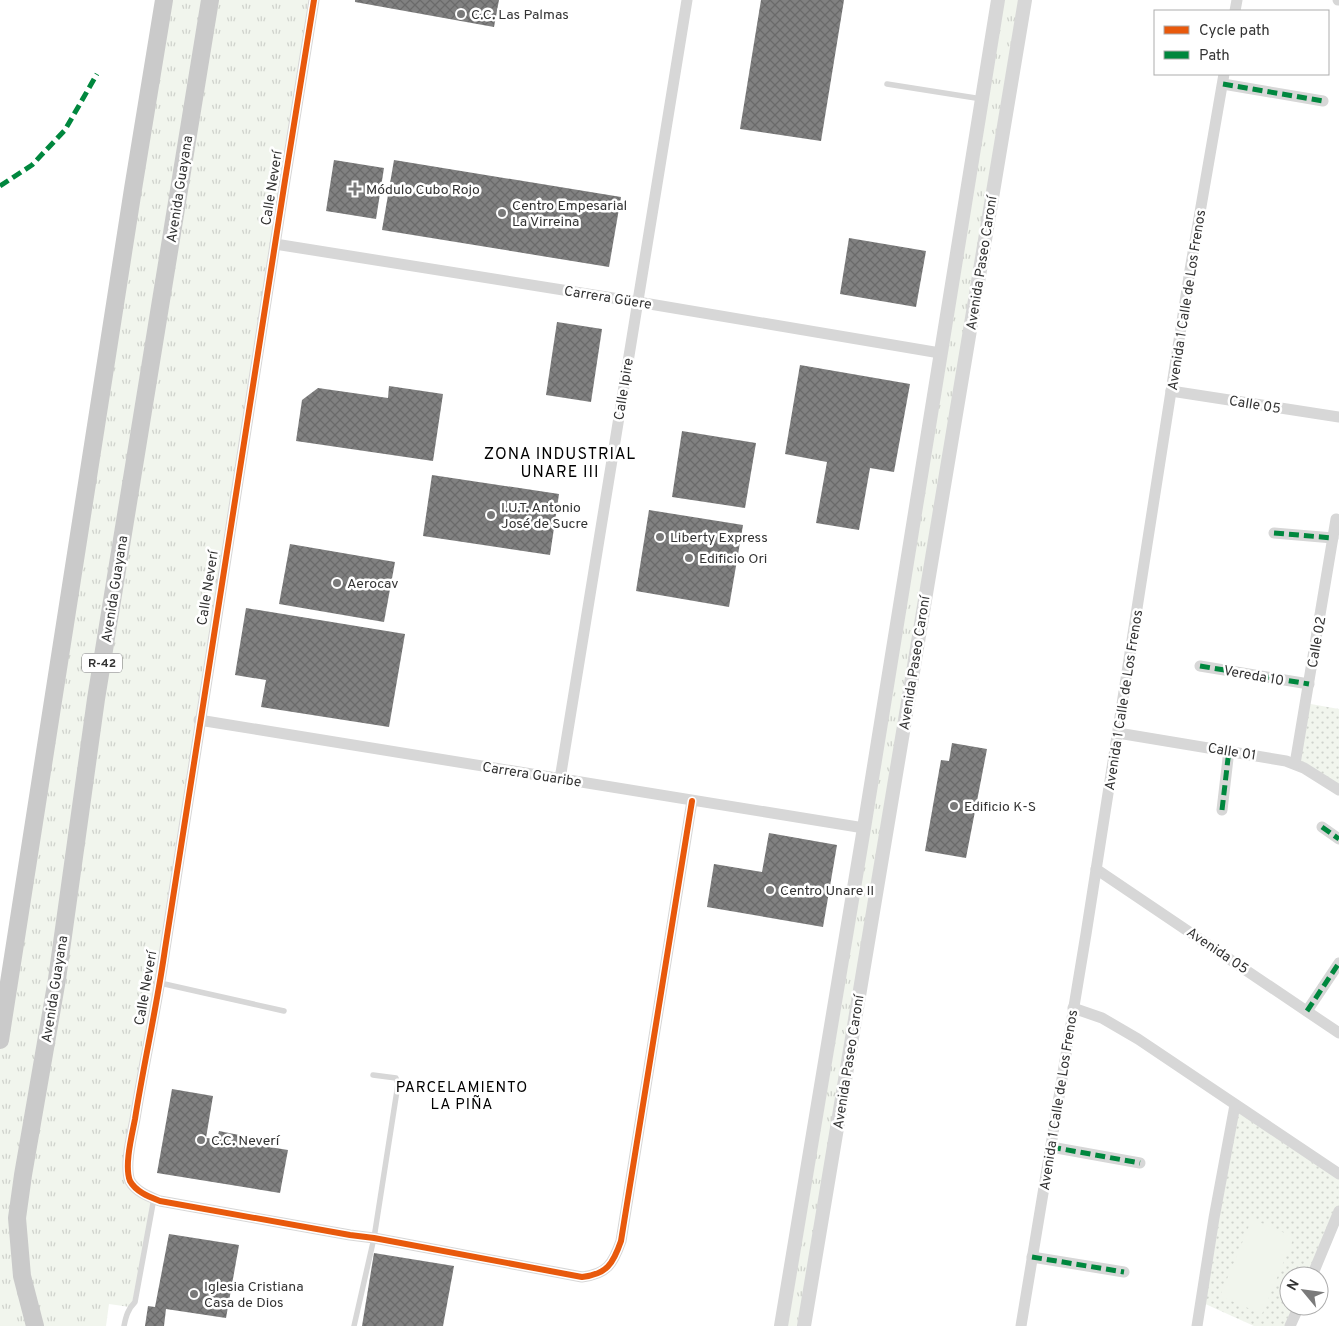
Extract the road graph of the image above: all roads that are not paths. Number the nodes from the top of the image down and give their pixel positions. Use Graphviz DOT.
graph roads {
  1 [pos="164,0"];
  2 [pos="210,0"];
  3 [pos="314,0"];
  4 [pos="687,0"];
  5 [pos="998,0"];
  6 [pos="1025,0"];
  7 [pos="1224,79"];
  8 [pos="887,84"];
  9 [pos="982,98"];
  10 [pos="1323,101"];
  11 [pos="275,244"];
  12 [pos="638,302"];
  13 [pos="940,353"];
  14 [pos="1172,391"];
  15 [pos="1339,417"];
  16 [pos="1336,519"];
  17 [pos="1274,533"];
  18 [pos="1333,538"];
  19 [pos="1333,575"];
  20 [pos="1200,666"];
  21 [pos="1308,684"];
  22 [pos="199,720"];
  23 [pos="1118,734"];
  24 [pos="1229,750"];
  25 [pos="1295,764"];
  26 [pos="560,779"];
  27 [pos="1339,790"];
  28 [pos="692,801"];
  29 [pos="1222,810"];
  30 [pos="1322,827"];
  31 [pos="864,828"];
  32 [pos="1339,839"];
  33 [pos="1096,869"];
  34 [pos="1339,963"];
  35 [pos="160,983"];
  36 [pos="1073,1008"];
  37 [pos="284,1011"];
  38 [pos="1307,1011"];
  39 [pos="1339,1033"];
  40 [pos="0,1040"];
  41 [pos="373,1075"];
  42 [pos="1235,1104"];
  43 [pos="1050,1147"];
  44 [pos="1140,1163"];
  45 [pos="1339,1174"];
  46 [pos="154,1198"];
  47 [pos="1339,1211"];
  48 [pos="374,1238"];
  49 [pos="1032,1257"];
  50 [pos="1316,1266"];
  51 [pos="1124,1272"];
  52 [pos="35,1326"];
  53 [pos="124,1326"];
  54 [pos="354,1326"];
  55 [pos="781,1326"];
  56 [pos="804,1326"];
  57 [pos="1021,1326"];
  58 [pos="1197,1326"];
  1 -- 40 [label="main road"];
  2 -- 52 [label="main road, Avenida Guayana / R-42"];
  3 -- 11 [label="street, Calle Neverí"];
  4 -- 12 [label="street, Calle Ipire"];
  5 -- 9 [label="street, Avenida Paseo Caroní"];
  6 -- 56 [label="street, Avenida Paseo Caroní"];
  7 -- 10 [label="street"];
  7 -- 14 [label="street, Avenida 1 Calle de Los Frenos"];
  8 -- 9 [label="lane"];
  9 -- 13 [label="street, Avenida Paseo Caroní"];
  11 -- 12 [label="street, Carrera Güere"];
  11 -- 22 [label="street, Calle Neverí"];
  12 -- 13 [label="street, Carrera Güere"];
  12 -- 26 [label="street, Calle Ipire"];
  13 -- 31 [label="street, Avenida Paseo Caroní"];
  14 -- 15 [label="street, Calle 05"];
  14 -- 23 [label="street, Avenida 1 Calle de Los Frenos"];
  16 -- 18 [label="street, Calle 02"];
  17 -- 18 [label="street"];
  18 -- 19 [label="street, Calle 02"];
  19 -- 21 [label="street, Calle 02"];
  20 -- 21 [label="street, Vereda 10"];
  21 -- 25 [label="street, Calle 02"];
  22 -- 26 [label="street, Carrera Guaribe"];
  22 -- 35 [label="street, Calle Neverí"];
  23 -- 24 [label="street, Calle 01"];
  23 -- 33 [label="street, Avenida 1 Calle de Los Frenos"];
  24 -- 25 [label="street, Calle 01"];
  24 -- 29 [label="street"];
  25 -- 27 [label="street, Calle 01"];
  26 -- 28 [label="street, Carrera Guaribe"];
  28 -- 31 [label="street, Carrera Guaribe"];
  28 -- 48 [label="street"];
  30 -- 32 [label="street"];
  31 -- 55 [label="street, Avenida Paseo Caroní"];
  33 -- 36 [label="street, Avenida 1 Calle de Los Frenos"];
  33 -- 38 [label="street, Avenida 05"];
  34 -- 38 [label="street"];
  35 -- 37 [label="lane"];
  35 -- 46 [label="street, Calle Neverí"];
  36 -- 42 [label="street"];
  36 -- 43 [label="street, Avenida 1 Calle de Los Frenos"];
  38 -- 39 [label="street, Avenida 05"];
  41 -- 48 [label="lane"];
  42 -- 45 [label="street"];
  42 -- 58 [label="street"];
  43 -- 44 [label="street"];
  43 -- 49 [label="street, Avenida 1 Calle de Los Frenos"];
  46 -- 48 [label="street"];
  46 -- 53 [label="lane"];
  47 -- 50 [label="street"];
  48 -- 54 [label="lane"];
  49 -- 51 [label="street"];
  49 -- 57 [label="street, Avenida 1 Calle de Los Frenos"];
}
